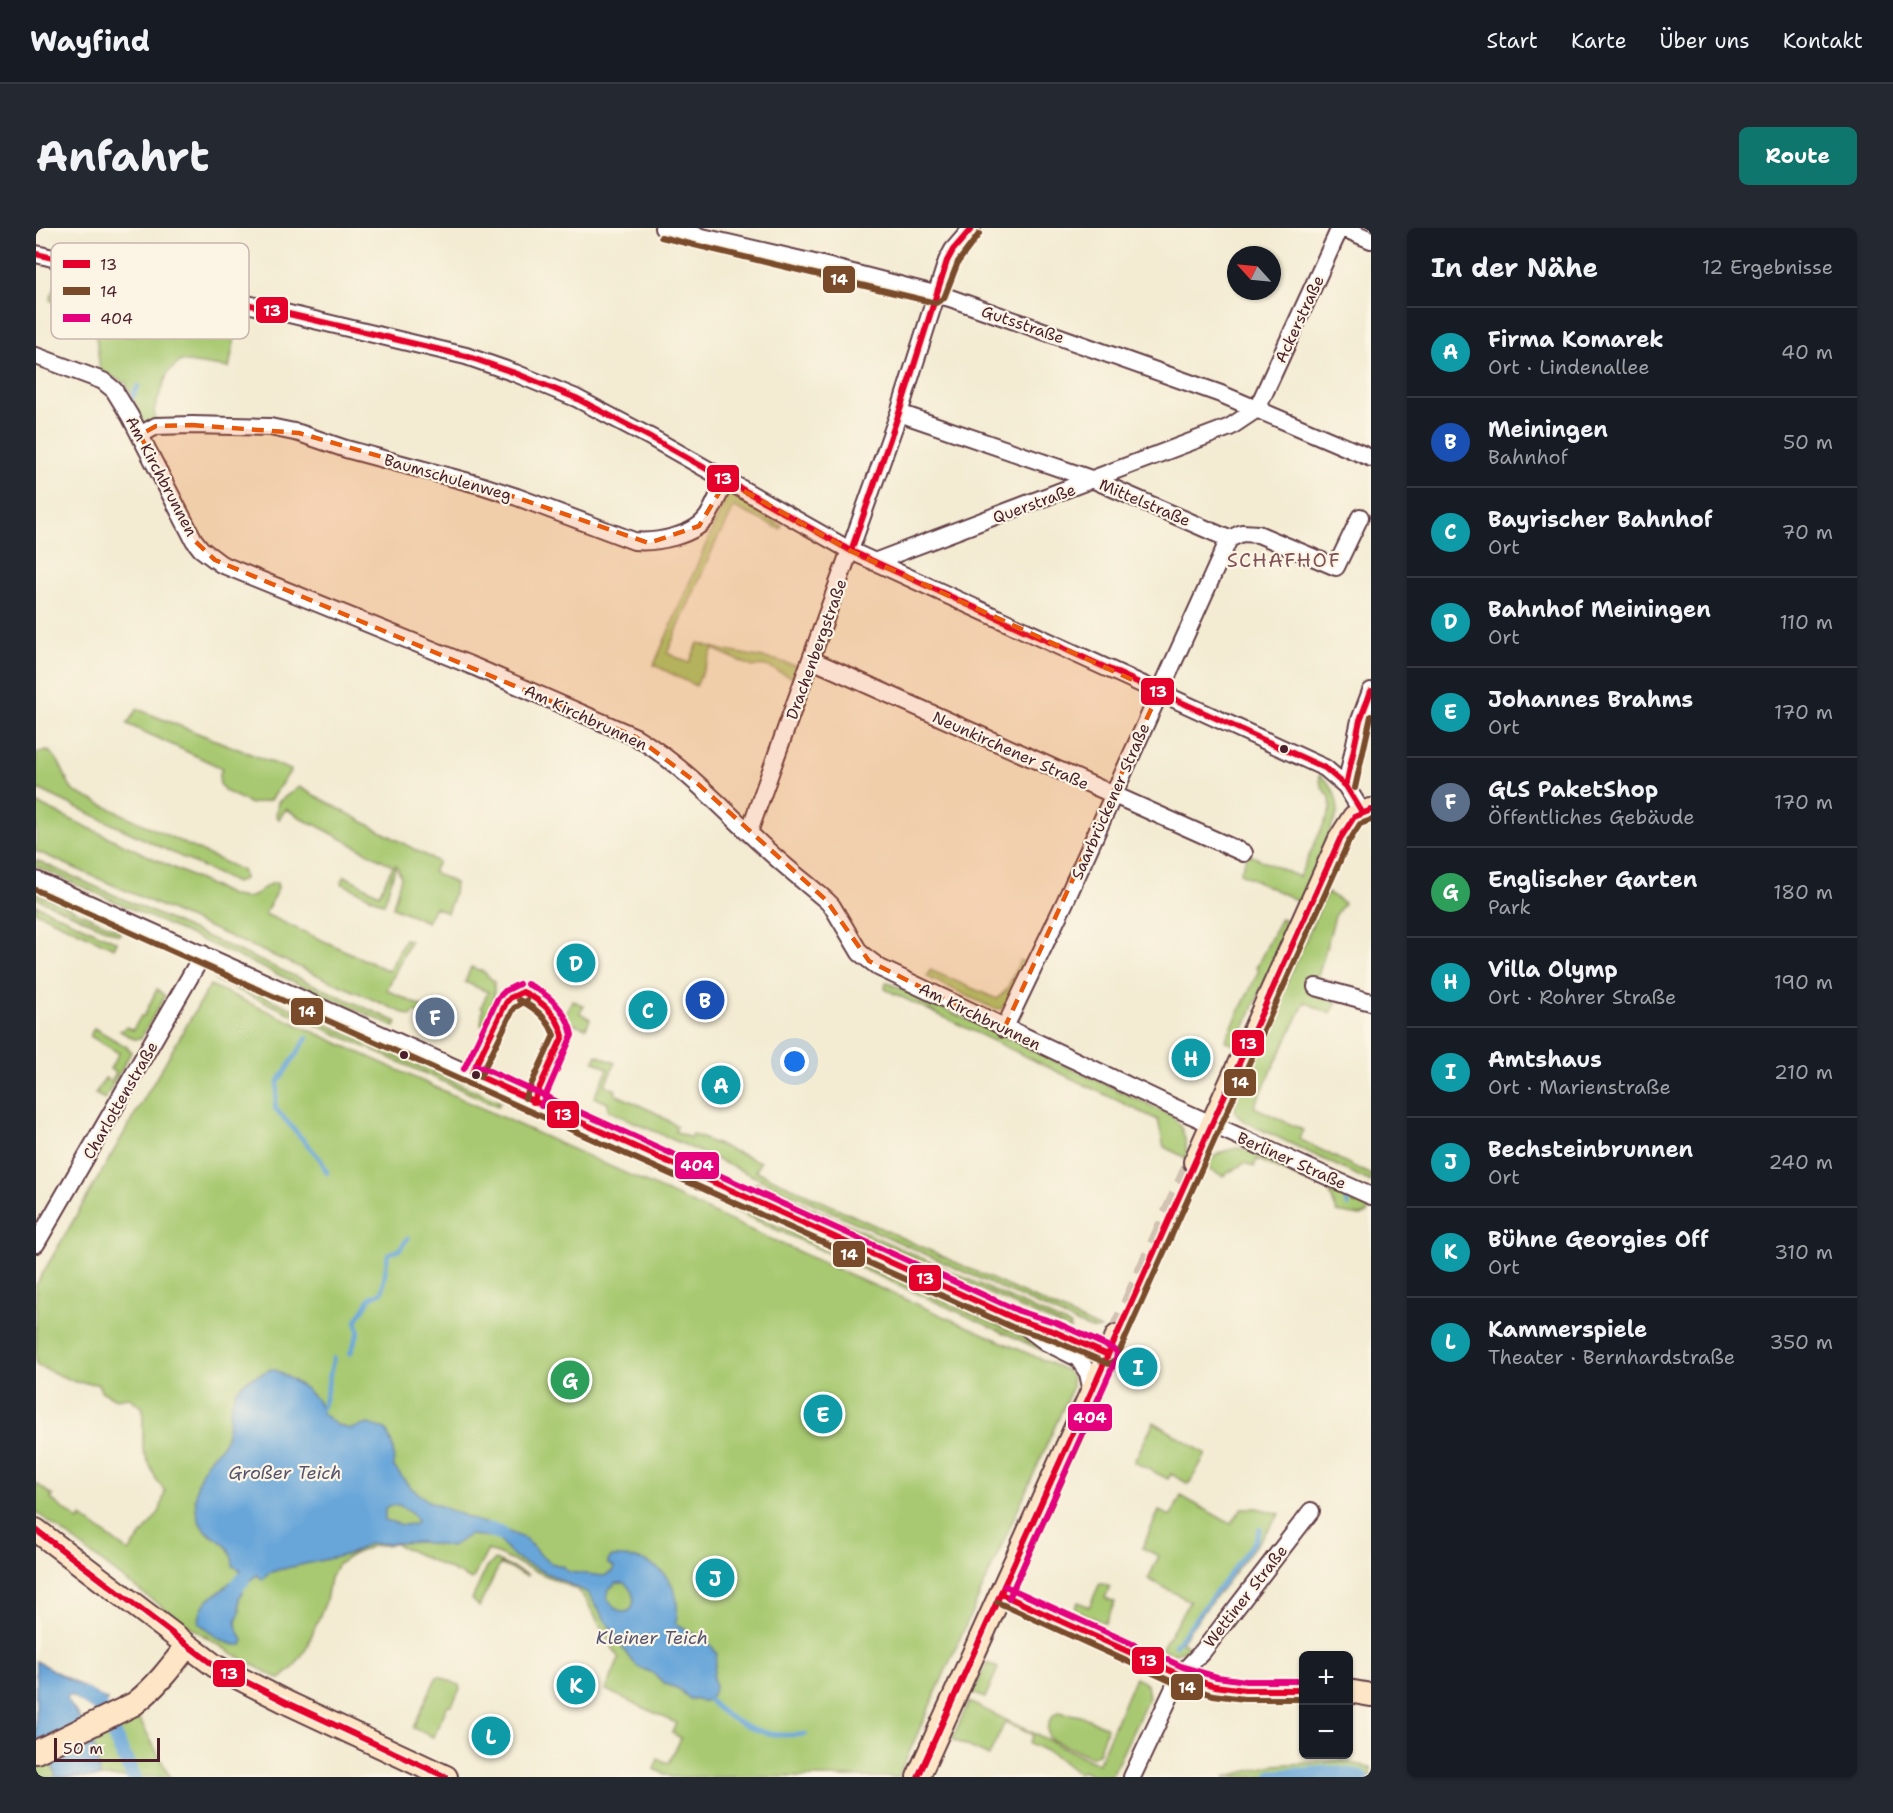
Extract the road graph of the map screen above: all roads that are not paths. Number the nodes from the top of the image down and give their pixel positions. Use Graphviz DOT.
graph roads {
  1 [pos="663,228"];
  2 [pos="972,228"];
  3 [pos="1342,228"];
  4 [pos="1371,240"];
  5 [pos="36,254"];
  6 [pos="51,258"];
  7 [pos="936,294"];
  8 [pos="249,305"];
  9 [pos="36,356"];
  10 [pos="1257,409"];
  11 [pos="899,413"];
  12 [pos="140,435"];
  13 [pos="1369,453"];
  14 [pos="1095,480"];
  15 [pos="726,482"];
  16 [pos="1360,517"];
  17 [pos="1229,539"];
  18 [pos="851,551"];
  19 [pos="874,562"];
  20 [pos="812,660"];
  21 [pos="1371,691"];
  22 [pos="1159,692"];
  23 [pos="1346,786"];
  24 [pos="1113,795"];
  25 [pos="1367,811"];
  26 [pos="749,832"];
  27 [pos="1244,854"];
  28 [pos="36,880"];
  29 [pos="203,954"];
  30 [pos="1316,987"];
  31 [pos="1371,1002"];
  32 [pos="1004,1029"];
  33 [pos="1213,1125"];
  34 [pos="1195,1162"];
  35 [pos="1371,1196"];
  36 [pos="36,1244"];
  37 [pos="1016,1319"];
  38 [pos="1112,1346"];
  39 [pos="1092,1392"];
  40 [pos="1311,1511"];
  41 [pos="36,1530"];
  42 [pos="1001,1594"];
  43 [pos="187,1646"];
  44 [pos="1180,1676"];
  45 [pos="1299,1690"];
  46 [pos="1353,1692"];
  47 [pos="1371,1695"];
  48 [pos="36,1752"];
  49 [pos="446,1777"];
  50 [pos="918,1777"];
  51 [pos="1132,1777"];
  1 -- 7 [label="street, Gutsstraße"];
  2 -- 7 [label="street, Drachenbergstraße"];
  3 -- 4 [label="street"];
  3 -- 10 [label="street, Ackerstraße"];
  5 -- 6 [label="street"];
  7 -- 10 [label="street, Gutsstraße"];
  7 -- 11 [label="street, Drachenbergstraße"];
  8 -- 15 [label="street"];
  9 -- 12 [label="street, Am Kirchbrunnen"];
  10 -- 13 [label="street, Gutsstraße"];
  10 -- 14 [label="street, Querstraße"];
  11 -- 14 [label="street, Mittelstraße"];
  11 -- 18 [label="street, Drachenbergstraße"];
  12 -- 15 [label="street, Baumschulenweg"];
  12 -- 26 [label="street, Am Kirchbrunnen"];
  14 -- 17 [label="street, Mittelstraße"];
  14 -- 19 [label="street, Querstraße"];
  15 -- 18 [label="street"];
  16 -- 17 [label="street"];
  17 -- 22 [label="street, Saarbrückener Straße"];
  18 -- 19 [label="street"];
  18 -- 20 [label="street, Drachenbergstraße"];
  19 -- 22 [label="street"];
  20 -- 24 [label="street, Neunkirchener Straße"];
  20 -- 26 [label="street, Drachenbergstraße"];
  21 -- 23 [label="street"];
  22 -- 23 [label="street"];
  22 -- 24 [label="street, Saarbrückener Straße"];
  23 -- 25 [label="street"];
  24 -- 27 [label="street, Neunkirchener Straße"];
  24 -- 32 [label="street, Saarbrückener Straße"];
  25 -- 33 [label="main road"];
  26 -- 32 [label="street, Am Kirchbrunnen"];
  28 -- 29 [label="street"];
  29 -- 36 [label="street, Charlottenstraße"];
  29 -- 37 [label="street"];
  30 -- 31 [label="street"];
  32 -- 33 [label="street, Am Kirchbrunnen"];
  33 -- 34 [label="main road"];
  33 -- 35 [label="street, Berliner Straße"];
  37 -- 38 [label="street"];
  37 -- 39 [label="street"];
  38 -- 39 [label="main road"];
  39 -- 42 [label="main road"];
  40 -- 44 [label="street, Wettiner Straße"];
  41 -- 43 [label="main road"];
  42 -- 44 [label="main road"];
  42 -- 50 [label="main road"];
  43 -- 48 [label="main road"];
  43 -- 49 [label="main road"];
  44 -- 45 [label="main road"];
  44 -- 51 [label="street, Wettiner Straße"];
  46 -- 47 [label="main road"];
}
